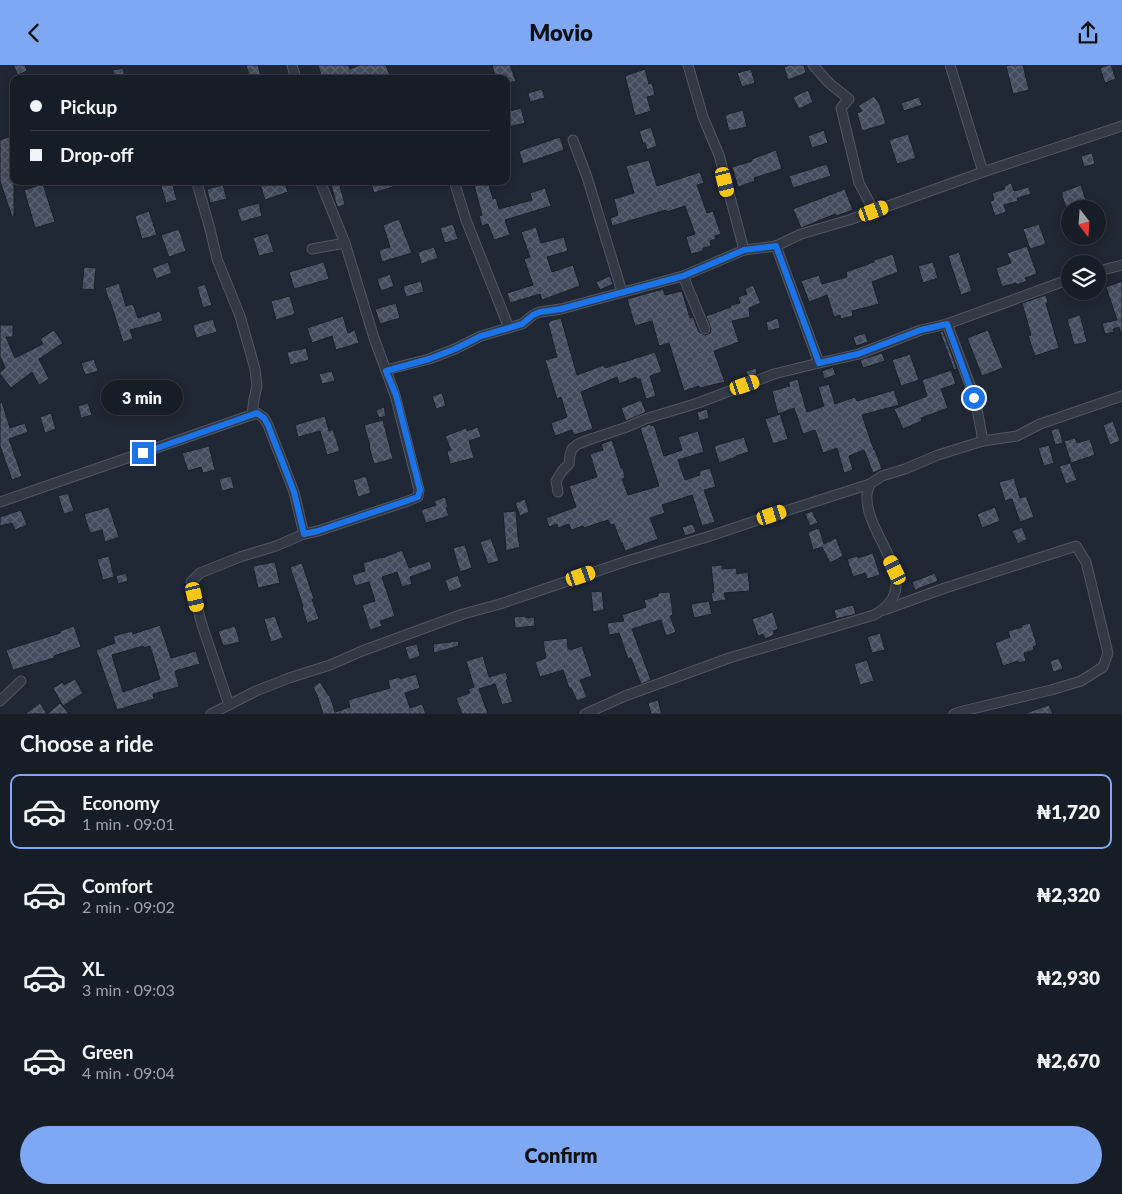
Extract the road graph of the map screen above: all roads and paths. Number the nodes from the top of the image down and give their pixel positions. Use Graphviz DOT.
graph roads {
  1 [pos="688,65"];
  2 [pos="813,65"];
  3 [pos="950,65"];
  4 [pos="1122,126"];
  5 [pos="573,140"];
  6 [pos="982,172"];
  7 [pos="198,185"];
  8 [pos="322,185"];
  9 [pos="455,185"];
  10 [pos="874,211"];
  11 [pos="346,243"];
  12 [pos="776,246"];
  13 [pos="312,249"];
  14 [pos="744,250"];
  15 [pos="1122,265"];
  16 [pos="1106,269"];
  17 [pos="683,276"];
  18 [pos="1061,282"];
  19 [pos="622,292"];
  20 [pos="947,324"];
  21 [pos="509,328"];
  22 [pos="705,329"];
  23 [pos="819,363"];
  24 [pos="386,371"];
  25 [pos="1122,396"];
  26 [pos="252,415"];
  27 [pos="983,441"];
  28 [pos="870,484"];
  29 [pos="558,492"];
  30 [pos="0,502"];
  31 [pos="304,534"];
  32 [pos="883,610"];
  33 [pos="21,681"];
  34 [pos="0,701"];
  35 [pos="229,705"];
  36 [pos="211,714"];
  37 [pos="585,714"];
  38 [pos="954,714"];
  1 -- 14 [label="street"];
  2 -- 10 [label="street"];
  3 -- 6 [label="street"];
  4 -- 6 [label="street"];
  5 -- 19 [label="street"];
  6 -- 10 [label="street"];
  7 -- 26 [label="street"];
  8 -- 11 [label="street"];
  9 -- 21 [label="street"];
  10 -- 12 [label="street"];
  11 -- 13 [label="street"];
  11 -- 24 [label="street"];
  12 -- 14 [label="street"];
  12 -- 23 [label="street"];
  14 -- 17 [label="street"];
  15 -- 16 [label="street"];
  17 -- 19 [label="street"];
  17 -- 22 [label="street"];
  18 -- 20 [label="street"];
  19 -- 21 [label="street"];
  20 -- 23 [label="street"];
  20 -- 27 [label="street"];
  21 -- 24 [label="street"];
  23 -- 29 [label="street"];
  24 -- 31 [label="street"];
  25 -- 27 [label="street"];
  26 -- 30 [label="street"];
  26 -- 31 [label="street"];
  27 -- 28 [label="street"];
  28 -- 32 [label="street"];
  28 -- 35 [label="street"];
  31 -- 35 [label="street"];
  32 -- 37 [label="street"];
  32 -- 38 [label="street"];
  33 -- 34 [label="street"];
  35 -- 36 [label="street"];
}
